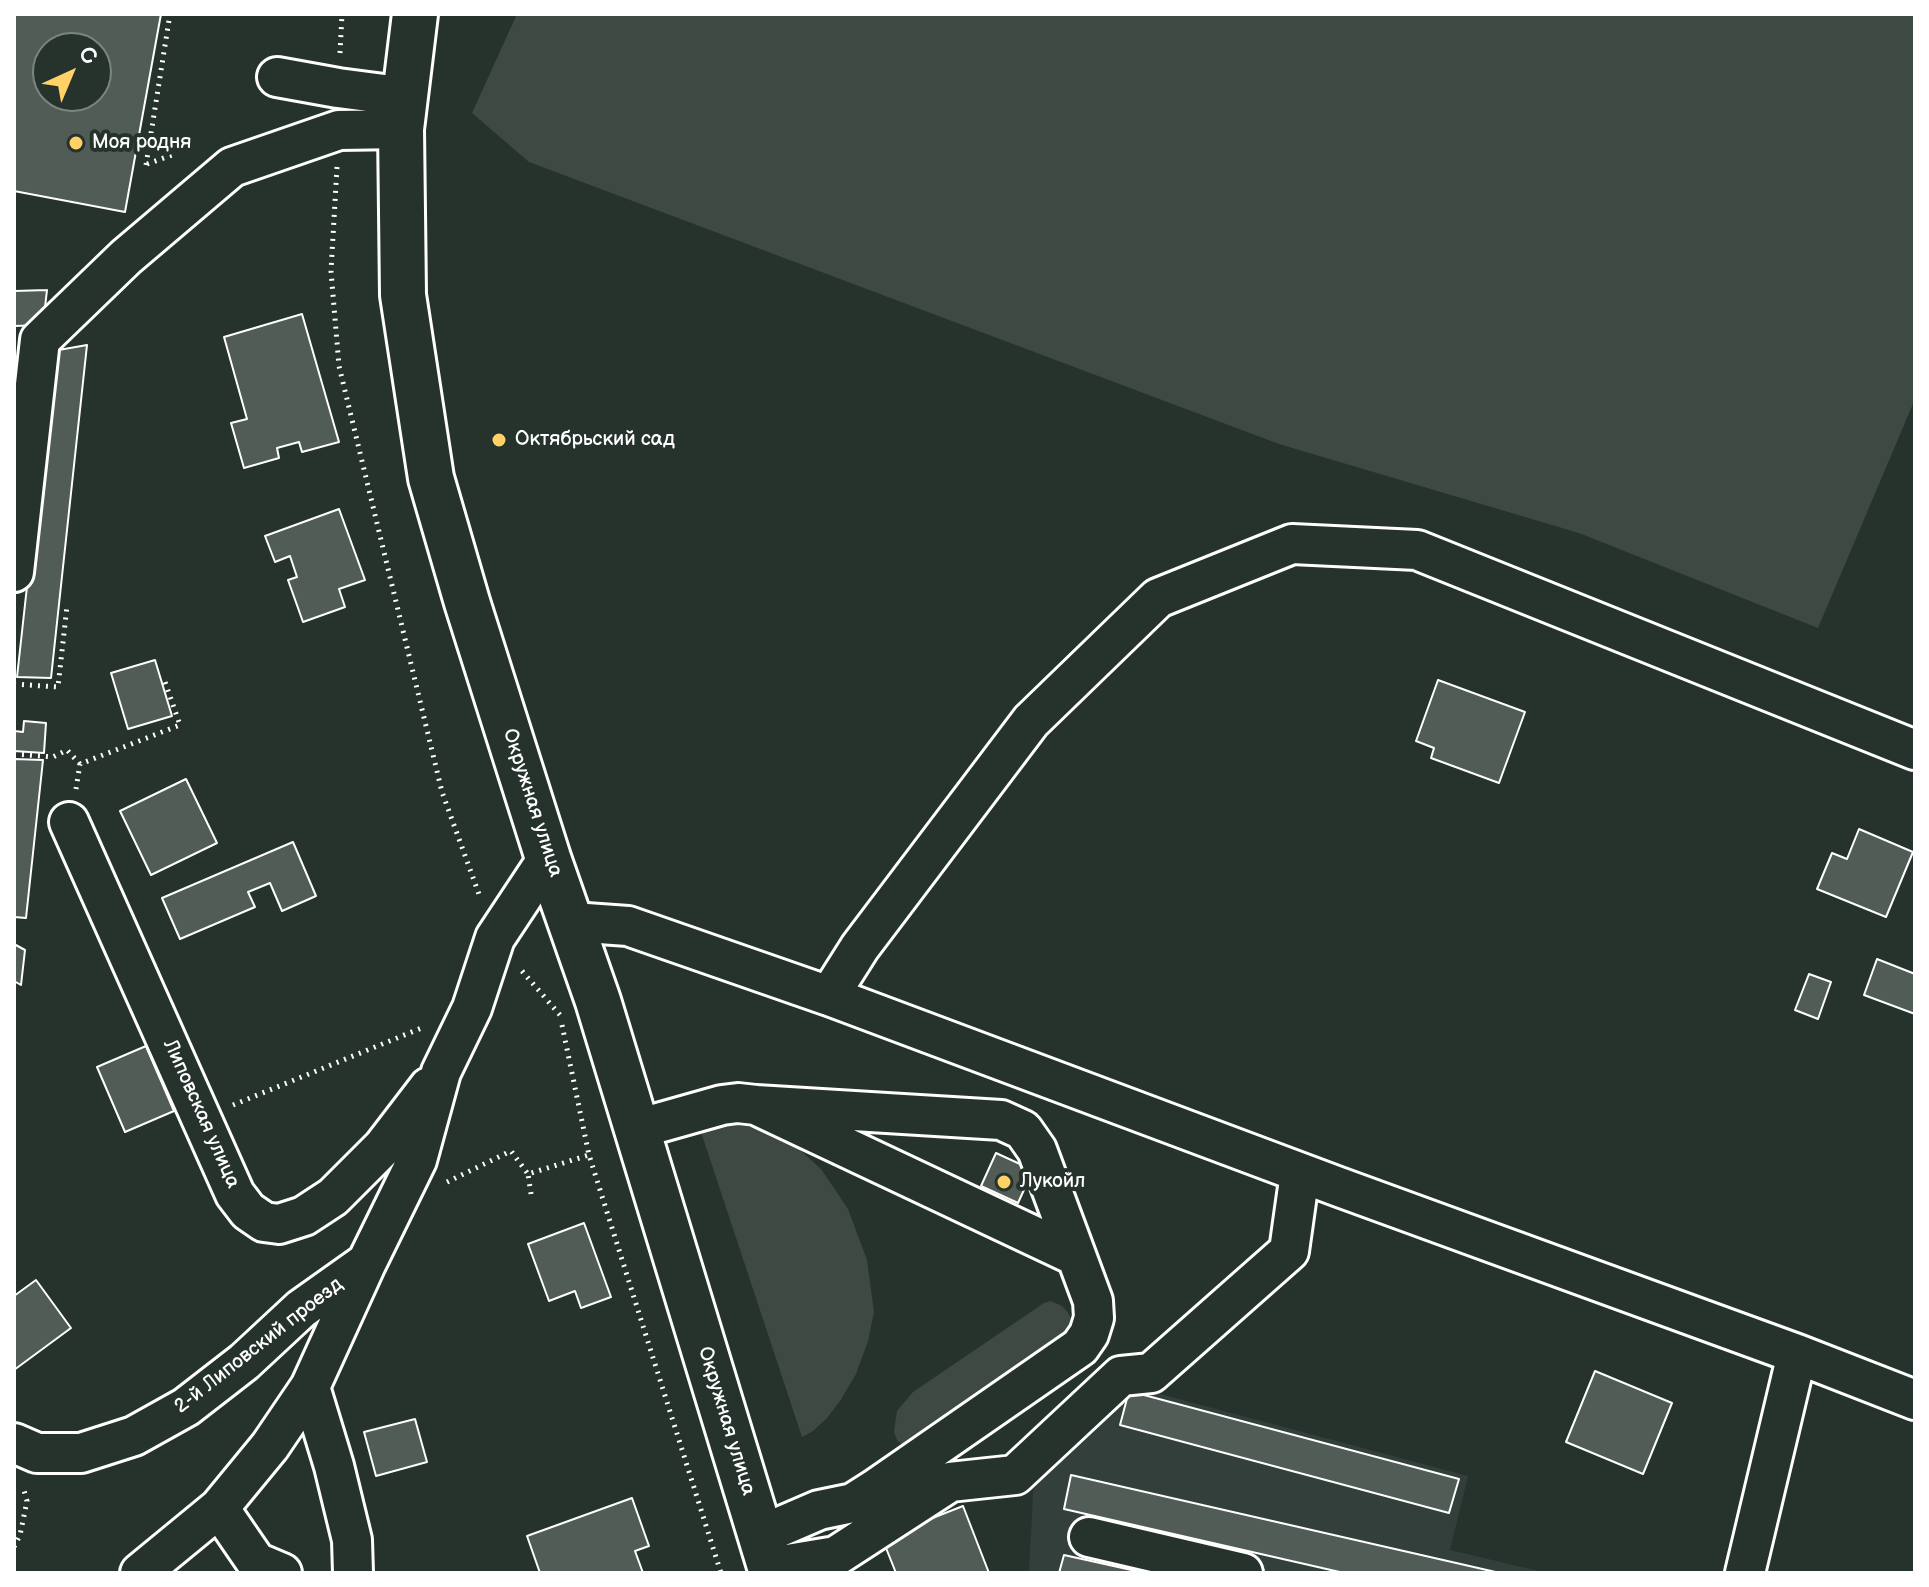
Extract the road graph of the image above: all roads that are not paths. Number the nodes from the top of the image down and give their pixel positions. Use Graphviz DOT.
graph roads {
  1 [pos="415,14"];
  2 [pos="277,77"];
  3 [pos="404,113"];
  4 [pos="27,340"];
  5 [pos="14,572"];
  6 [pos="1915,750"];
  7 [pos="69,822"];
  8 [pos="548,858"];
  9 [pos="572,922"];
  10 [pos="829,996"];
  11 [pos="441,1072"];
  12 [pos="756,1105"];
  13 [pos="637,1129"];
  14 [pos="1300,1173"];
  15 [pos="1076,1256"];
  16 [pos="366,1264"];
  17 [pos="1797,1354"];
  18 [pos="310,1387"];
  19 [pos="1915,1400"];
  20 [pos="18,1461"];
  21 [pos="219,1508"];
  22 [pos="1089,1537"];
  23 [pos="768,1558"];
  24 [pos="140,1573"];
  25 [pos="282,1573"];
  26 [pos="353,1573"];
  27 [pos="1243,1573"];
  28 [pos="1745,1573"];
  1 -- 3 [label="main road, Окружная улица"];
  2 -- 3 [label="street"];
  3 -- 4 [label="street"];
  3 -- 8 [label="main road, Окружная улица"];
  4 -- 5 [label="street"];
  6 -- 10 [label="street"];
  7 -- 11 [label="street, Липовская улица"];
  8 -- 9 [label="main road, Окружная улица"];
  8 -- 11 [label="street"];
  9 -- 10 [label="street"];
  9 -- 13 [label="main road, Окружная улица"];
  10 -- 14 [label="street"];
  11 -- 16 [label="street"];
  12 -- 13 [label="street"];
  12 -- 15 [label="street"];
  12 -- 15 [label="street"];
  13 -- 23 [label="main road, Окружная улица"];
  14 -- 17 [label="street"];
  14 -- 23 [label="street"];
  15 -- 23 [label="street"];
  16 -- 18 [label="street"];
  16 -- 20 [label="street, 2-й Липовский проезд"];
  17 -- 19 [label="street"];
  17 -- 28 [label="street"];
  18 -- 21 [label="street"];
  18 -- 26 [label="street"];
  21 -- 24 [label="street"];
  21 -- 25 [label="street"];
  22 -- 27 [label="street"];
}
